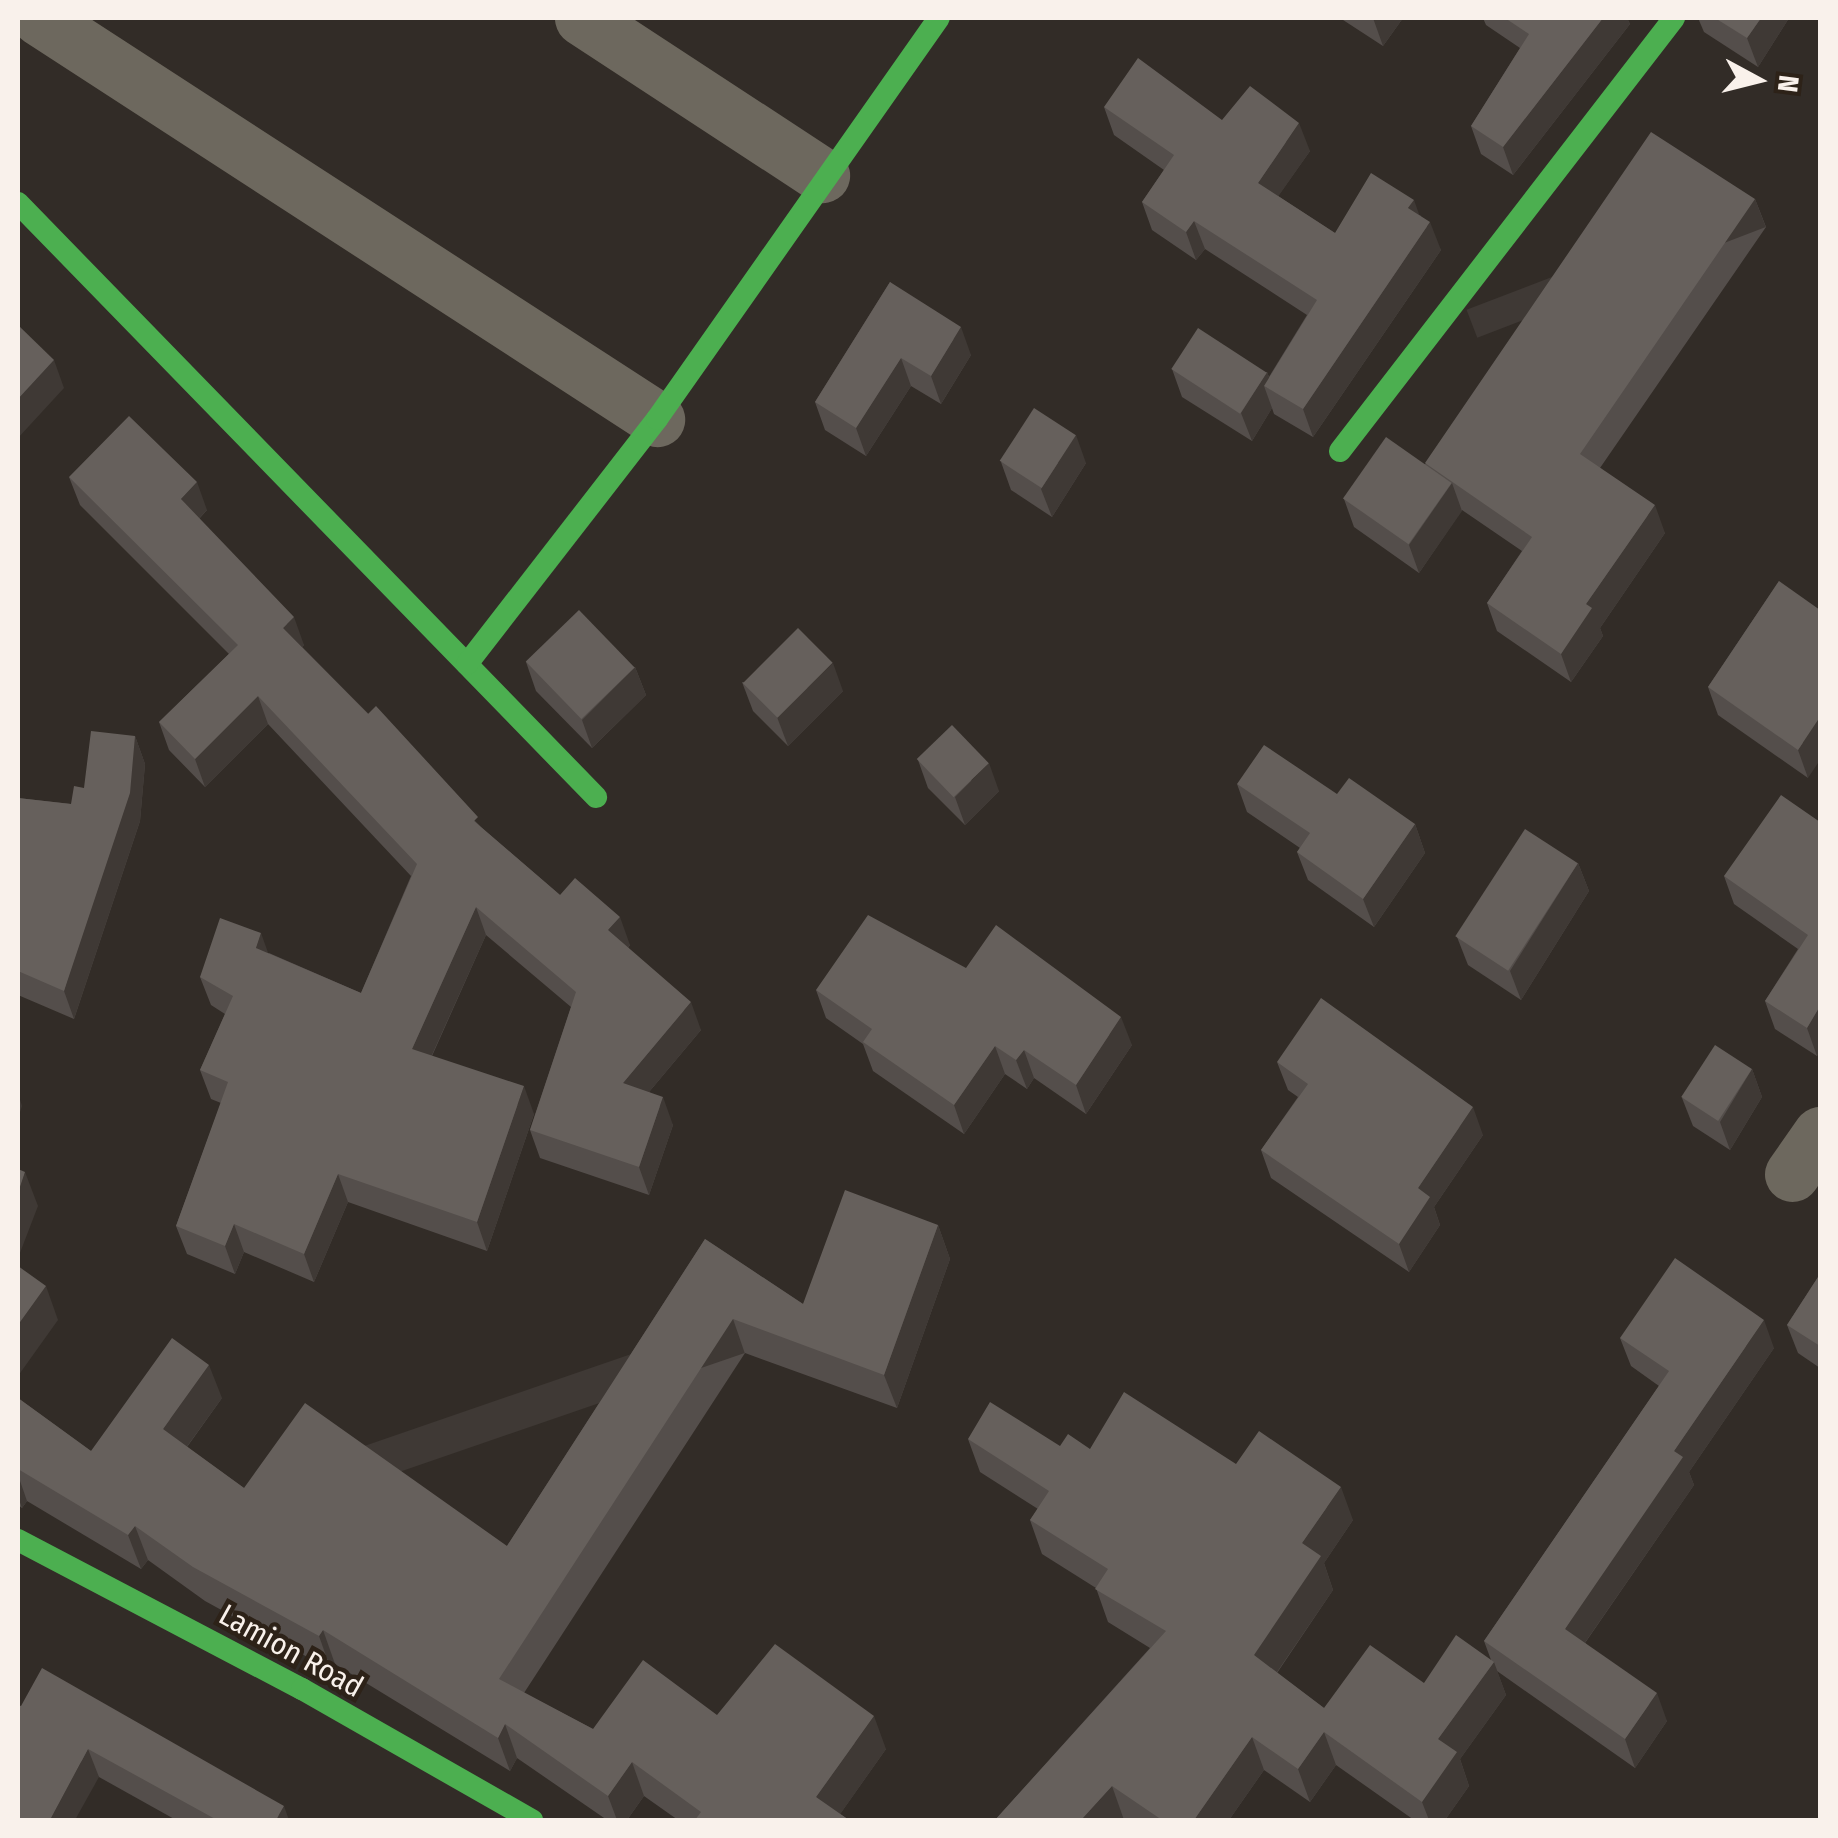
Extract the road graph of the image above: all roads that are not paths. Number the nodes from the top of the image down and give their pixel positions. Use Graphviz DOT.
graph roads {
  1 [pos="40,18"];
  2 [pos="582,18"];
  3 [pos="938,18"];
  4 [pos="1674,18"];
  5 [pos="822,175"];
  6 [pos="18,203"];
  7 [pos="656,419"];
  8 [pos="1340,451"];
  9 [pos="467,664"];
  10 [pos="596,797"];
  11 [pos="18,1540"];
  12 [pos="532,1820"];
  1 -- 7 [label="street"];
  2 -- 5 [label="street"];
  3 -- 5 [label="street"];
  4 -- 8 [label="street"];
  5 -- 7 [label="street"];
  6 -- 9 [label="street"];
  7 -- 9 [label="street"];
  9 -- 10 [label="street"];
  11 -- 12 [label="street, Lamion Road"];
}
